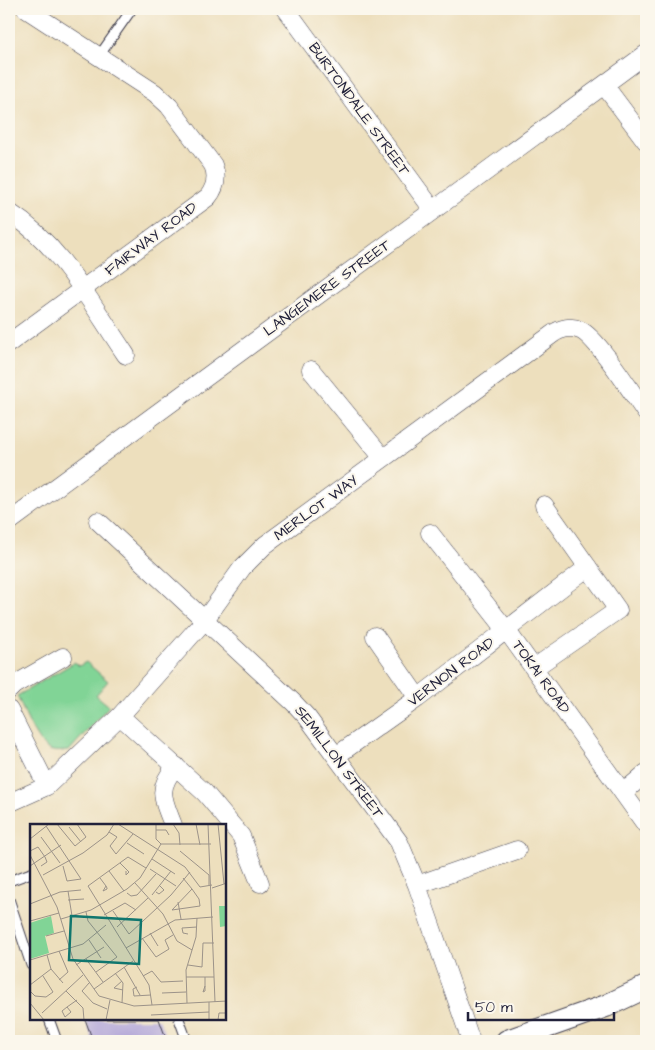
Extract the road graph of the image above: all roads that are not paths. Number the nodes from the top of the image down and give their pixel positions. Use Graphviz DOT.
graph roads {
  1 [pos="26,9"];
  2 [pos="132,9"];
  3 [pos="286,9"];
  4 [pos="646,54"];
  5 [pos="99,56"];
  6 [pos="604,85"];
  7 [pos="646,140"];
  8 [pos="433,210"];
  9 [pos="9,212"];
  10 [pos="81,290"];
  11 [pos="9,343"];
  12 [pos="126,355"];
  13 [pos="311,370"];
  14 [pos="646,413"];
  15 [pos="383,458"];
  16 [pos="544,505"];
  17 [pos="98,521"];
  18 [pos="9,522"];
  19 [pos="430,533"];
  20 [pos="588,567"];
  21 [pos="204,621"];
  22 [pos="507,631"];
  23 [pos="375,636"];
  24 [pos="62,657"];
  25 [pos="534,668"];
  26 [pos="9,690"];
  27 [pos="418,698"];
  28 [pos="9,710"];
  29 [pos="120,716"];
  30 [pos="336,756"];
  31 [pos="176,766"];
  32 [pos="646,773"];
  33 [pos="48,786"];
  34 [pos="623,793"];
  35 [pos="9,804"];
  36 [pos="173,824"];
  37 [pos="646,825"];
  38 [pos="517,850"];
  39 [pos="30,873"];
  40 [pos="9,881"];
  41 [pos="260,883"];
  42 [pos="417,885"];
  43 [pos="9,899"];
  44 [pos="30,962"];
  45 [pos="646,987"];
  46 [pos="49,1020"];
  47 [pos="179,1020"];
  48 [pos="57,1041"];
  49 [pos="187,1041"];
  50 [pos="471,1041"];
  51 [pos="506,1041"];
  1 -- 5 [label="street"];
  2 -- 5 [label="lane"];
  3 -- 8 [label="street, BURTONDALE STREET"];
  4 -- 6 [label="street, LANGEMERE STREET"];
  5 -- 10 [label="street, FAIRWAY ROAD"];
  6 -- 7 [label="street"];
  6 -- 8 [label="street, LANGEMERE STREET"];
  8 -- 18 [label="street, LANGEMERE STREET"];
  9 -- 10 [label="street"];
  10 -- 11 [label="street, FAIRWAY ROAD"];
  10 -- 12 [label="street"];
  13 -- 15 [label="street"];
  14 -- 15 [label="street, MERLOT WAY"];
  15 -- 21 [label="street, MERLOT WAY"];
  16 -- 20 [label="street"];
  17 -- 21 [label="street, SEMILLON STREET"];
  19 -- 22 [label="street, TOKAI ROAD"];
  20 -- 22 [label="street, VERNON ROAD"];
  20 -- 25 [label="street"];
  21 -- 29 [label="street, MERLOT WAY"];
  21 -- 30 [label="street, SEMILLON STREET"];
  22 -- 25 [label="street, TOKAI ROAD"];
  22 -- 27 [label="street, VERNON ROAD"];
  23 -- 27 [label="street"];
  24 -- 26 [label="street"];
  25 -- 34 [label="street, TOKAI ROAD"];
  27 -- 30 [label="street, VERNON ROAD"];
  28 -- 33 [label="street"];
  29 -- 31 [label="street"];
  29 -- 33 [label="street, MERLOT WAY"];
  30 -- 42 [label="street, SEMILLON STREET"];
  31 -- 36 [label="street"];
  31 -- 41 [label="street"];
  32 -- 34 [label="street"];
  33 -- 35 [label="street, MERLOT WAY"];
  34 -- 37 [label="street, TOKAI ROAD"];
  38 -- 42 [label="street"];
  39 -- 40 [label="lane"];
  42 -- 50 [label="street, SEMILLON STREET"];
  43 -- 44 [label="lane"];
  45 -- 51 [label="street"];
  46 -- 48 [label="lane"];
  47 -- 49 [label="lane"];
}
